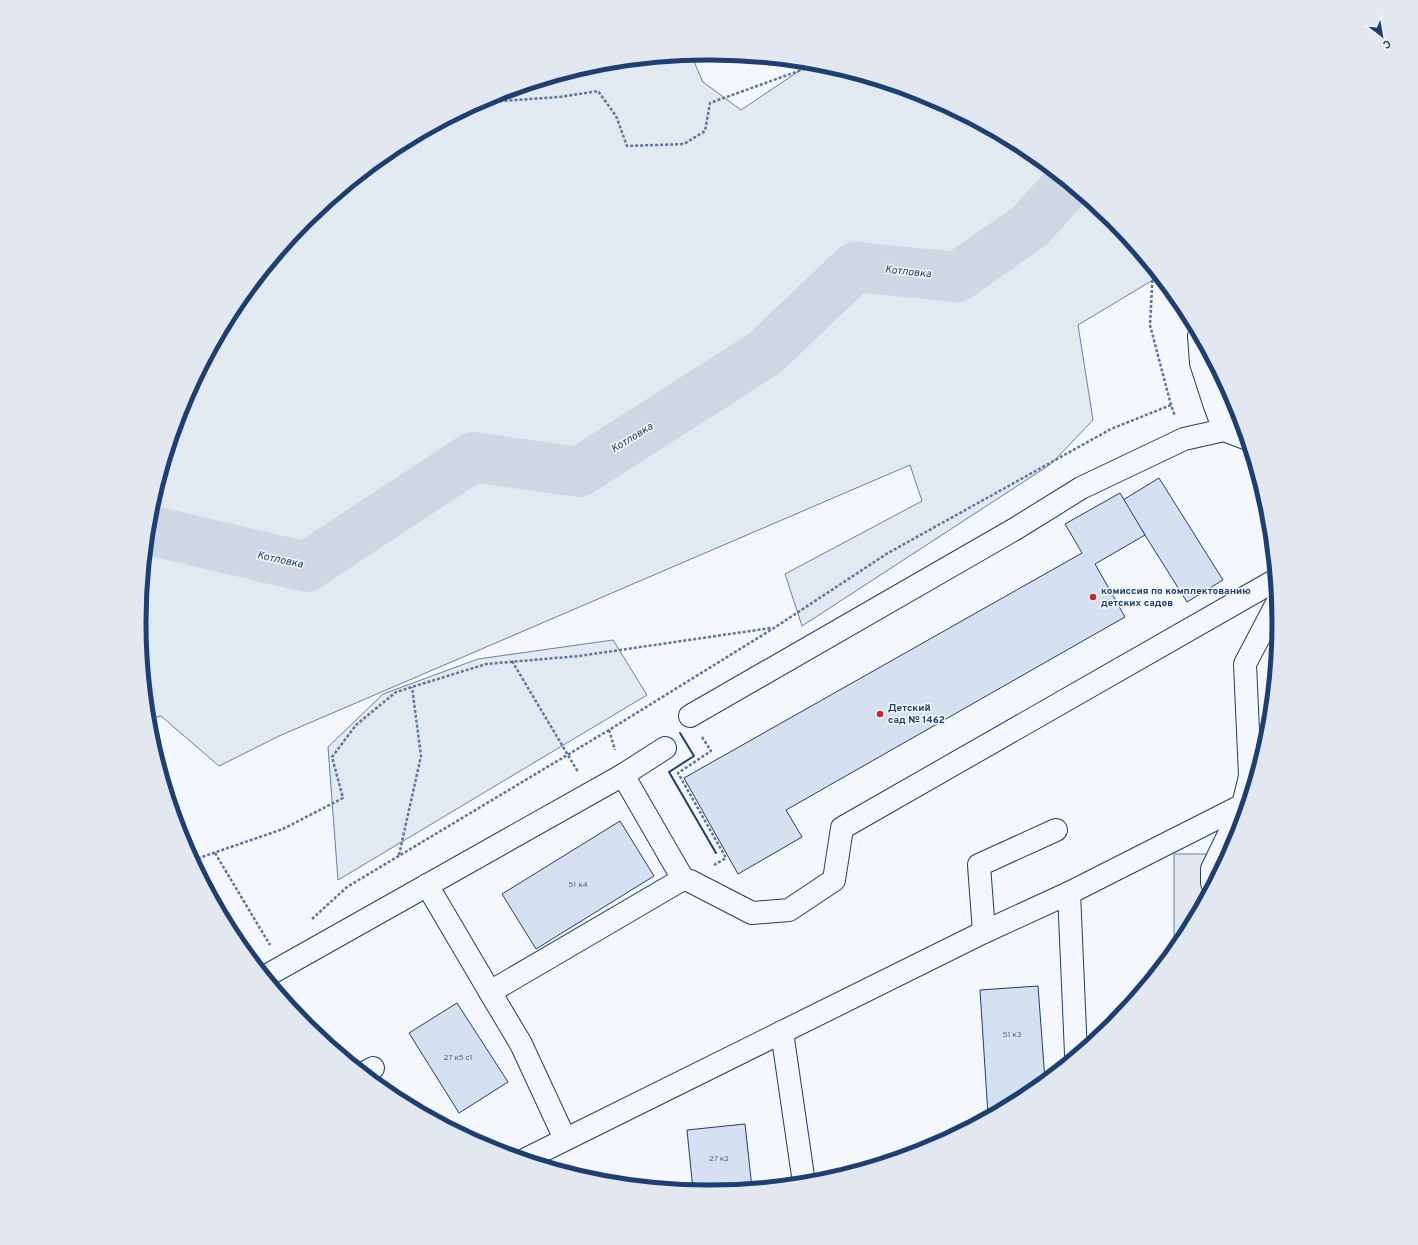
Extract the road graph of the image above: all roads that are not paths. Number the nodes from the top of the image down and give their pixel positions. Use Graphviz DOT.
graph roads {
  1 [pos="1200,349"];
  2 [pos="1224,430"];
  3 [pos="1240,436"];
  4 [pos="1270,583"];
  5 [pos="1271,612"];
  6 [pos="690,716"];
  7 [pos="665,748"];
  8 [pos="623,775"];
  9 [pos="1250,775"];
  10 [pos="1241,806"];
  11 [pos="1236,820"];
  12 [pos="1056,830"];
  13 [pos="1212,873"];
  14 [pos="683,879"];
  15 [pos="426,885"];
  16 [pos="1069,893"];
  17 [pos="984,932"];
  18 [pos="275,971"];
  19 [pos="490,992"];
  20 [pos="782,1032"];
  21 [pos="1076,1049"];
  22 [pos="565,1139"];
  23 [pos="532,1156"];
  24 [pos="803,1177"];
  1 -- 2 [label="street"];
  2 -- 3 [label="street"];
  2 -- 6 [label="street"];
  4 -- 14 [label="street"];
  5 -- 9 [label="street"];
  7 -- 8 [label="street"];
  8 -- 14 [label="street"];
  8 -- 15 [label="street"];
  10 -- 16 [label="street"];
  11 -- 13 [label="street"];
  12 -- 17 [label="street"];
  14 -- 19 [label="street"];
  15 -- 18 [label="street"];
  15 -- 19 [label="street"];
  16 -- 17 [label="street"];
  16 -- 21 [label="street"];
  17 -- 20 [label="street"];
  19 -- 22 [label="street"];
  20 -- 22 [label="street"];
  20 -- 24 [label="street"];
  22 -- 23 [label="street"];
}
